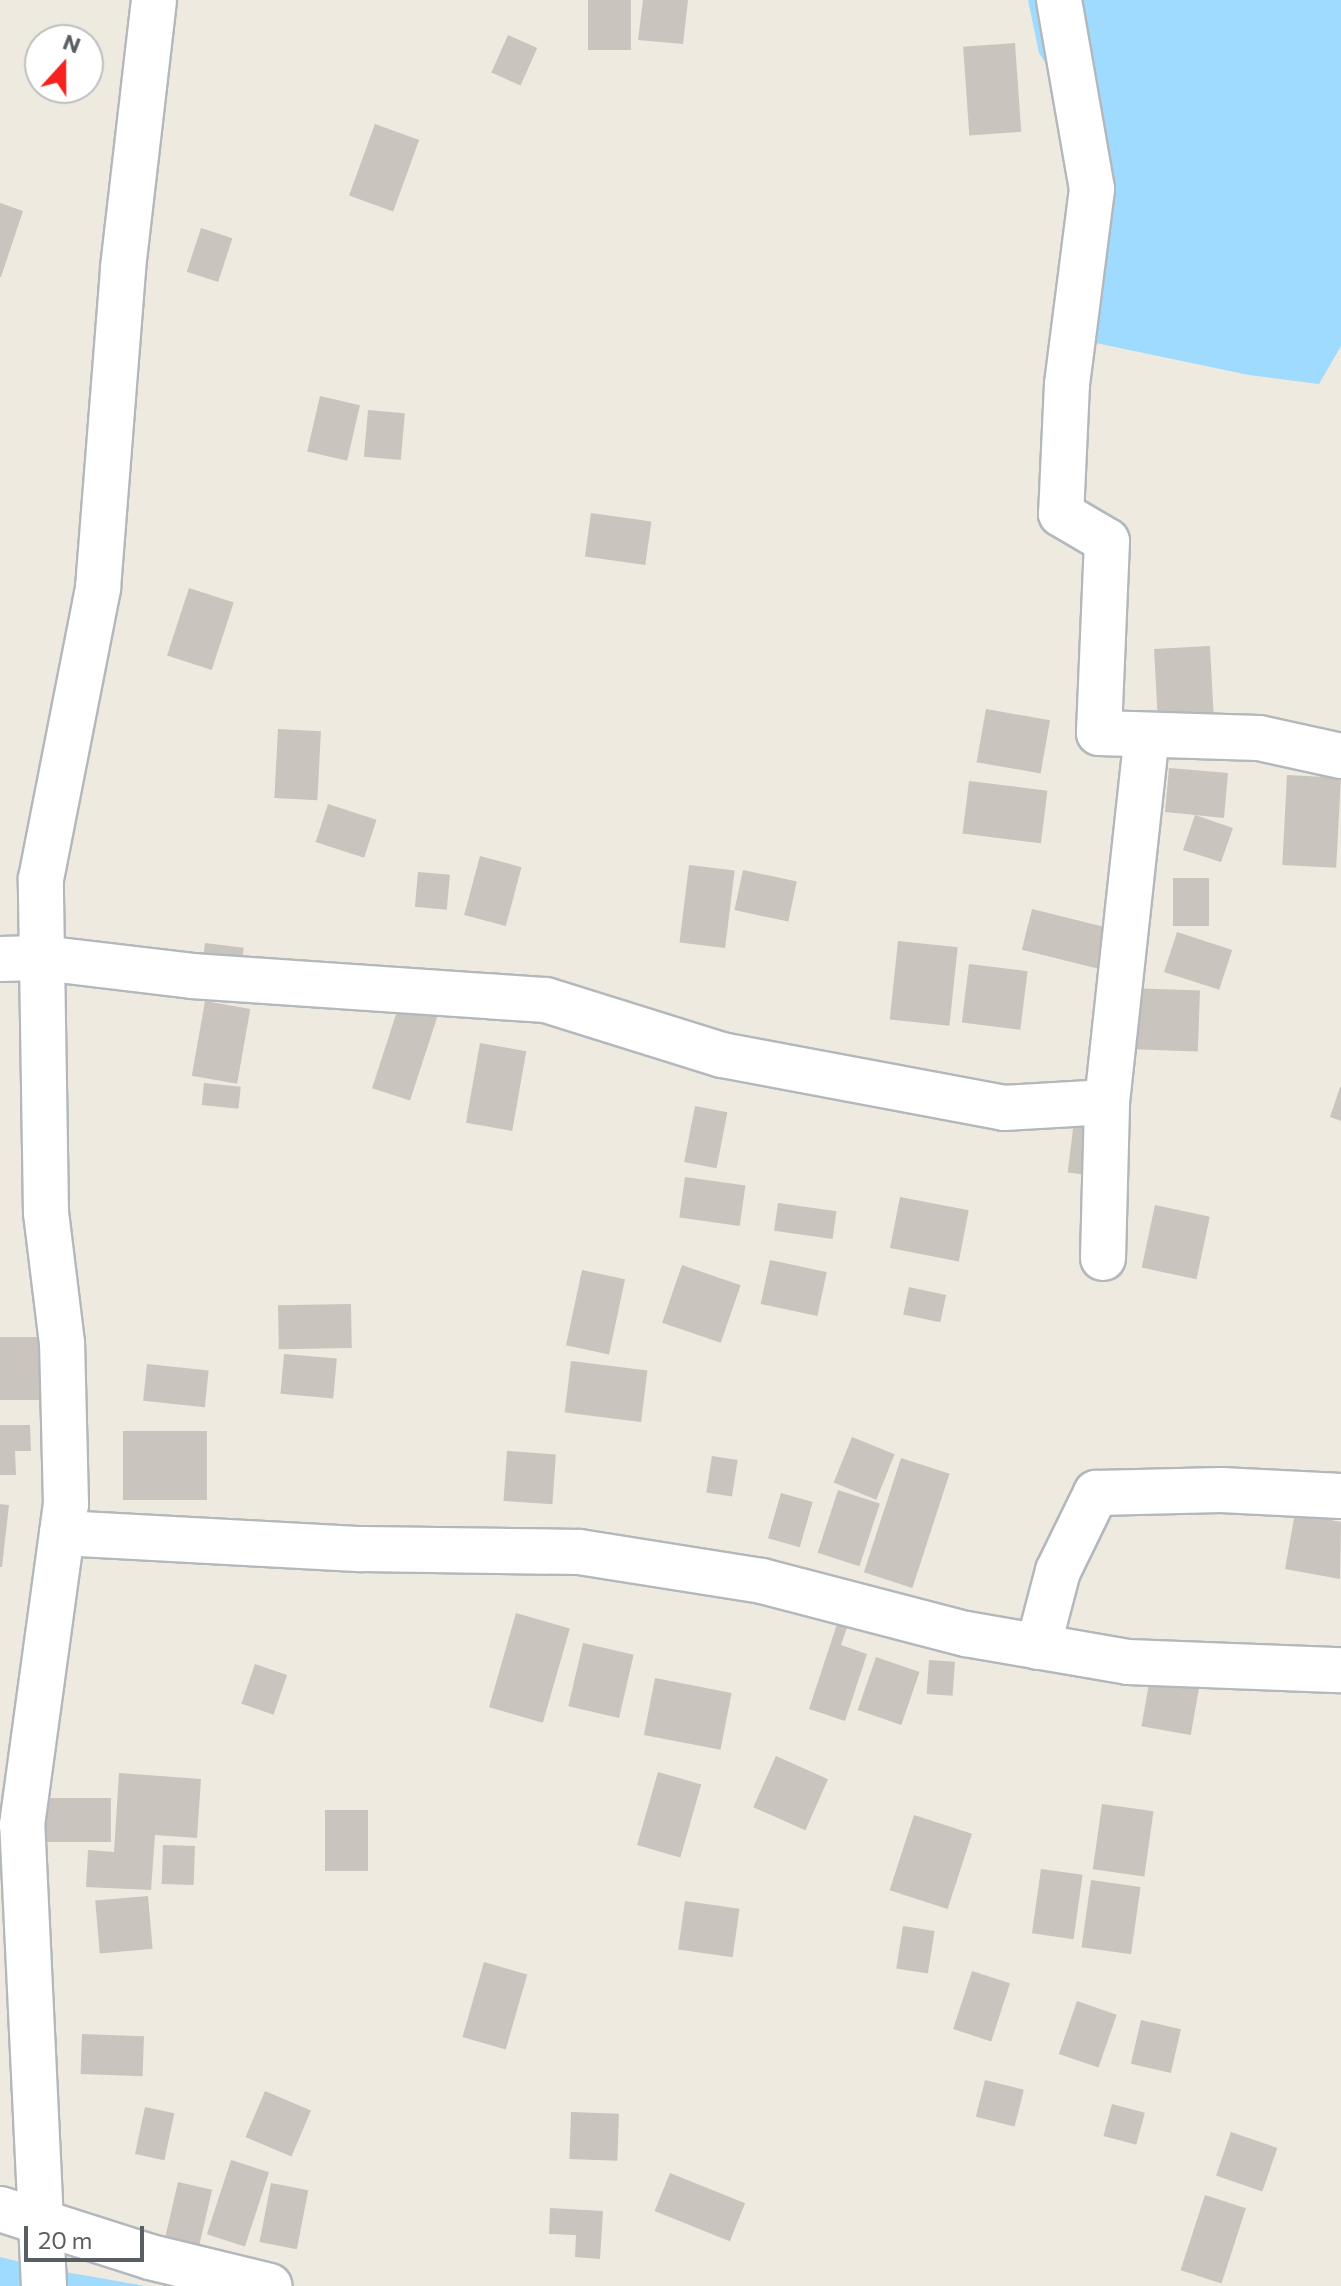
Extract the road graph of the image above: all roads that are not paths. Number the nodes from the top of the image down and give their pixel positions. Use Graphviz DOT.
graph roads {
  1 [pos="154,0"];
  2 [pos="1059,0"];
  3 [pos="1147,736"];
  4 [pos="1341,756"];
  5 [pos="21,959"];
  6 [pos="1107,1102"];
  7 [pos="1103,1258"];
  8 [pos="1341,1496"];
  9 [pos="62,1533"];
  10 [pos="1038,1647"];
  11 [pos="1341,1670"];
  12 [pos="0,2209"];
  13 [pos="44,2252"];
  14 [pos="270,2286"];
  1 -- 5 [label="street"];
  2 -- 3 [label="street"];
  3 -- 4 [label="street"];
  3 -- 6 [label="street"];
  5 -- 6 [label="street"];
  5 -- 9 [label="street"];
  6 -- 7 [label="street"];
  8 -- 10 [label="street"];
  9 -- 10 [label="street"];
  9 -- 13 [label="street"];
  10 -- 11 [label="street"];
  12 -- 13 [label="street"];
  13 -- 14 [label="street"];
}
